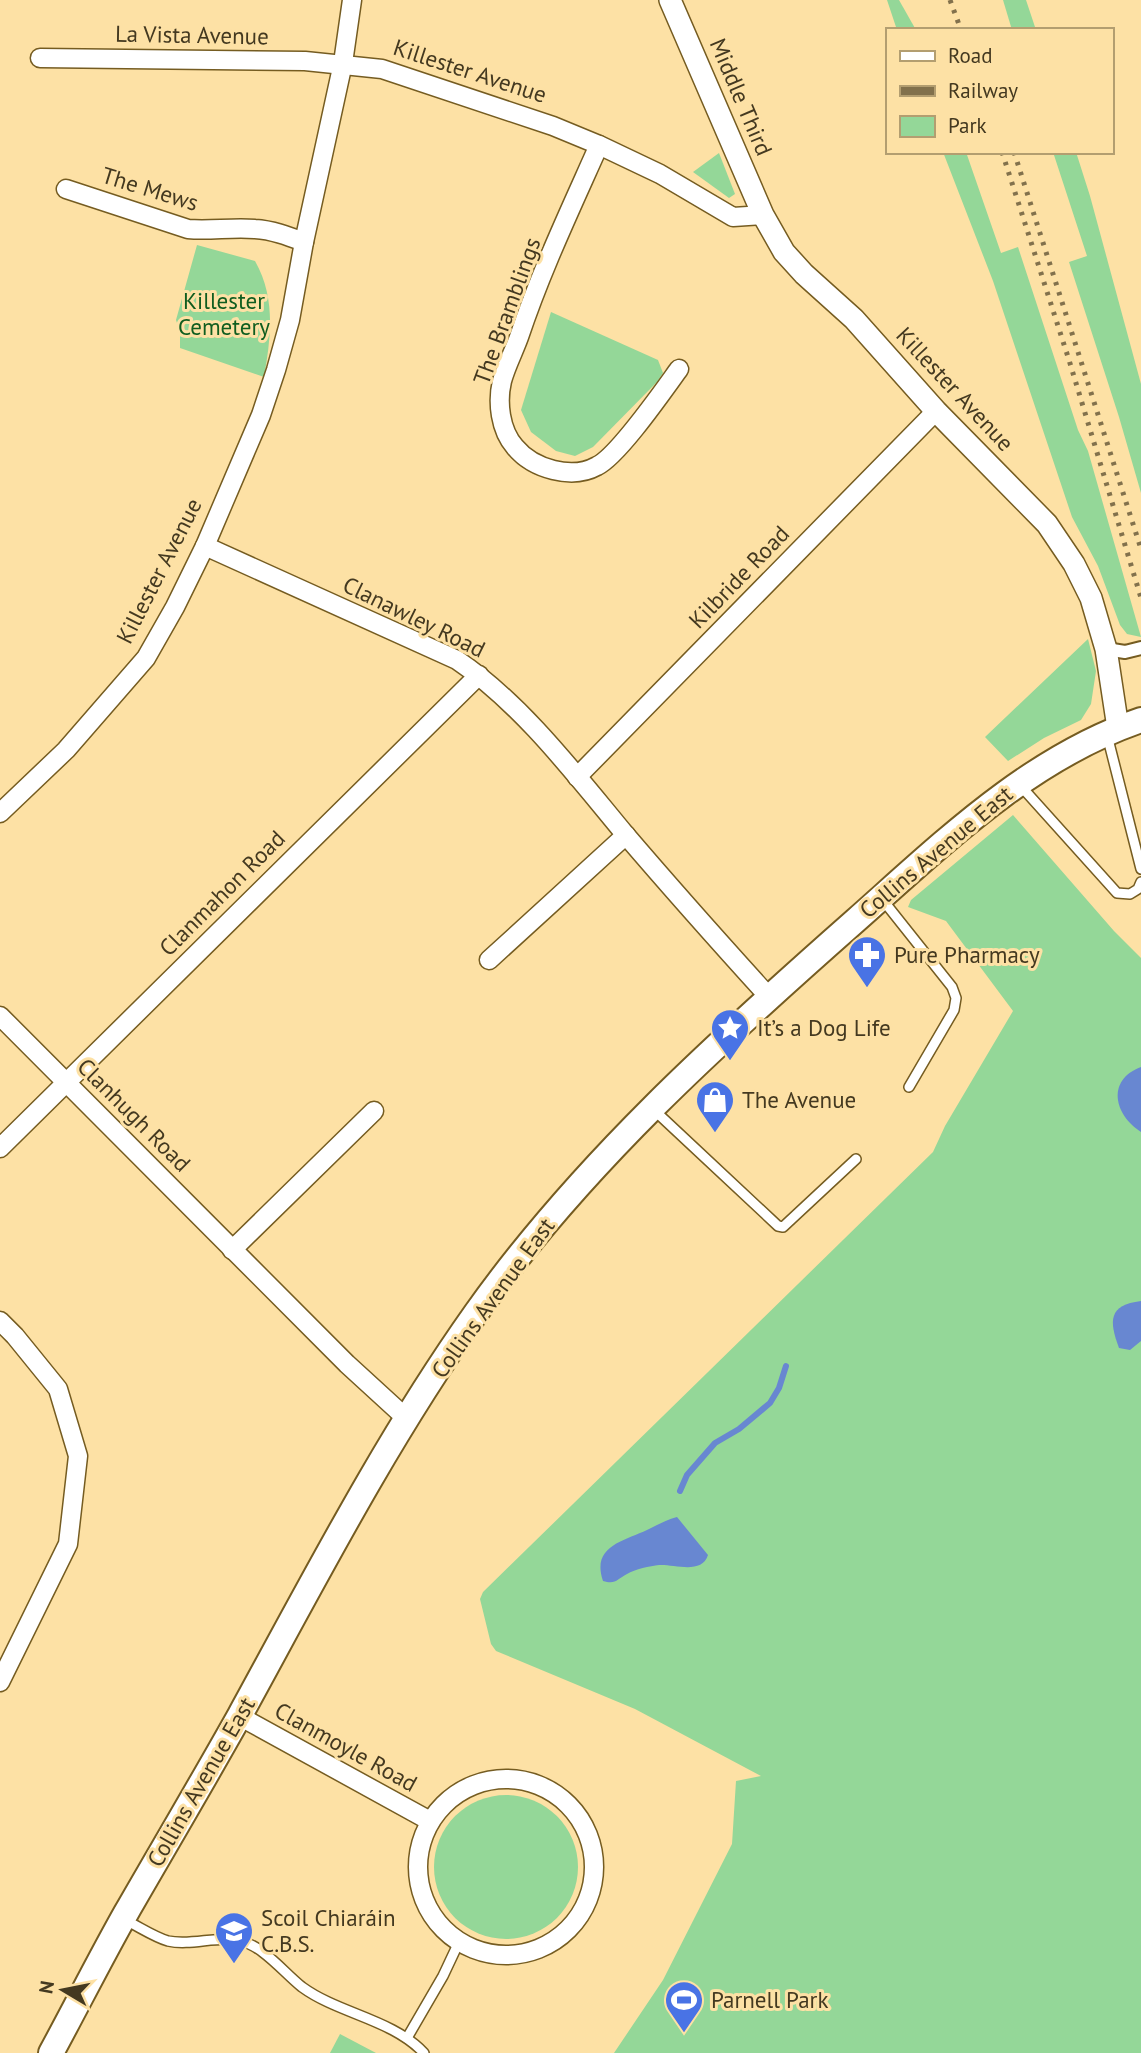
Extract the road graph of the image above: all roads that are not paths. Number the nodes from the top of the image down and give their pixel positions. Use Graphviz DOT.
graph roads {
  1 [pos="352,0"];
  2 [pos="670,0"];
  3 [pos="40,58"];
  4 [pos="343,63"];
  5 [pos="599,145"];
  6 [pos="66,189"];
  7 [pos="763,215"];
  8 [pos="303,242"];
  9 [pos="680,369"];
  10 [pos="936,411"];
  11 [pos="205,546"];
  12 [pos="1141,648"];
  13 [pos="1106,649"];
  14 [pos="479,674"];
  15 [pos="1122,727"];
  16 [pos="578,777"];
  17 [pos="1018,783"];
  18 [pos="0,813"];
  19 [pos="626,835"];
  20 [pos="1141,869"];
  21 [pos="1140,889"];
  22 [pos="881,898"];
  23 [pos="489,960"];
  24 [pos="769,997"];
  25 [pos="0,1016"];
  26 [pos="65,1081"];
  27 [pos="909,1087"];
  28 [pos="652,1108"];
  29 [pos="374,1111"];
  30 [pos="0,1148"];
  31 [pos="856,1159"];
  32 [pos="232,1250"];
  33 [pos="0,1321"];
  34 [pos="407,1418"];
  35 [pos="0,1682"];
  36 [pos="239,1716"];
  37 [pos="430,1821"];
  38 [pos="123,1919"];
  39 [pos="460,1942"];
  40 [pos="407,2038"];
  41 [pos="51,2053"];
  42 [pos="424,2053"];
  1 -- 4 [label="street"];
  2 -- 7 [label="street, Middle Third"];
  3 -- 4 [label="street, La Vista Avenue"];
  4 -- 5 [label="street, Killester Avenue"];
  4 -- 8 [label="street, Killester Avenue"];
  5 -- 7 [label="street, Killester Avenue"];
  5 -- 9 [label="street, The Bramblings"];
  6 -- 8 [label="street, The Mews"];
  7 -- 10 [label="street, Killester Avenue"];
  8 -- 11 [label="street, Killester Avenue"];
  10 -- 13 [label="street, Killester Avenue"];
  10 -- 16 [label="street, Kilbride Road"];
  11 -- 14 [label="street, Clanawley Road"];
  11 -- 18 [label="street, Killester Avenue"];
  12 -- 13 [label="street"];
  13 -- 15 [label="street, Killester Avenue"];
  14 -- 16 [label="street, Clanawley Road"];
  14 -- 26 [label="street, Clanmahon Road"];
  15 -- 17 [label="main road, Collins Avenue East"];
  15 -- 20 [label="lane"];
  16 -- 19 [label="street, Clanawley Road"];
  17 -- 21 [label="lane"];
  17 -- 22 [label="main road, Collins Avenue East"];
  19 -- 23 [label="street"];
  19 -- 24 [label="street, Clanawley Road"];
  22 -- 24 [label="main road, Collins Avenue East"];
  22 -- 27 [label="lane"];
  24 -- 28 [label="main road, Collins Avenue East"];
  25 -- 26 [label="street, Clanhugh Road"];
  26 -- 30 [label="street, Clanmahon Road"];
  26 -- 32 [label="street, Clanhugh Road"];
  28 -- 31 [label="lane"];
  28 -- 34 [label="main road, Collins Avenue East"];
  29 -- 32 [label="street"];
  32 -- 34 [label="street, Clanhugh Road"];
  33 -- 35 [label="street"];
  34 -- 36 [label="main road, Collins Avenue East"];
  36 -- 37 [label="street, Clanmoyle Road"];
  36 -- 38 [label="main road, Collins Avenue East"];
  37 -- 39 [label="street, Clanmoyle Road"];
  37 -- 39 [label="street, Clanmoyle Road"];
  38 -- 40 [label="lane"];
  38 -- 41 [label="main road, Collins Avenue East"];
  39 -- 40 [label="lane"];
  40 -- 42 [label="lane"];
}
